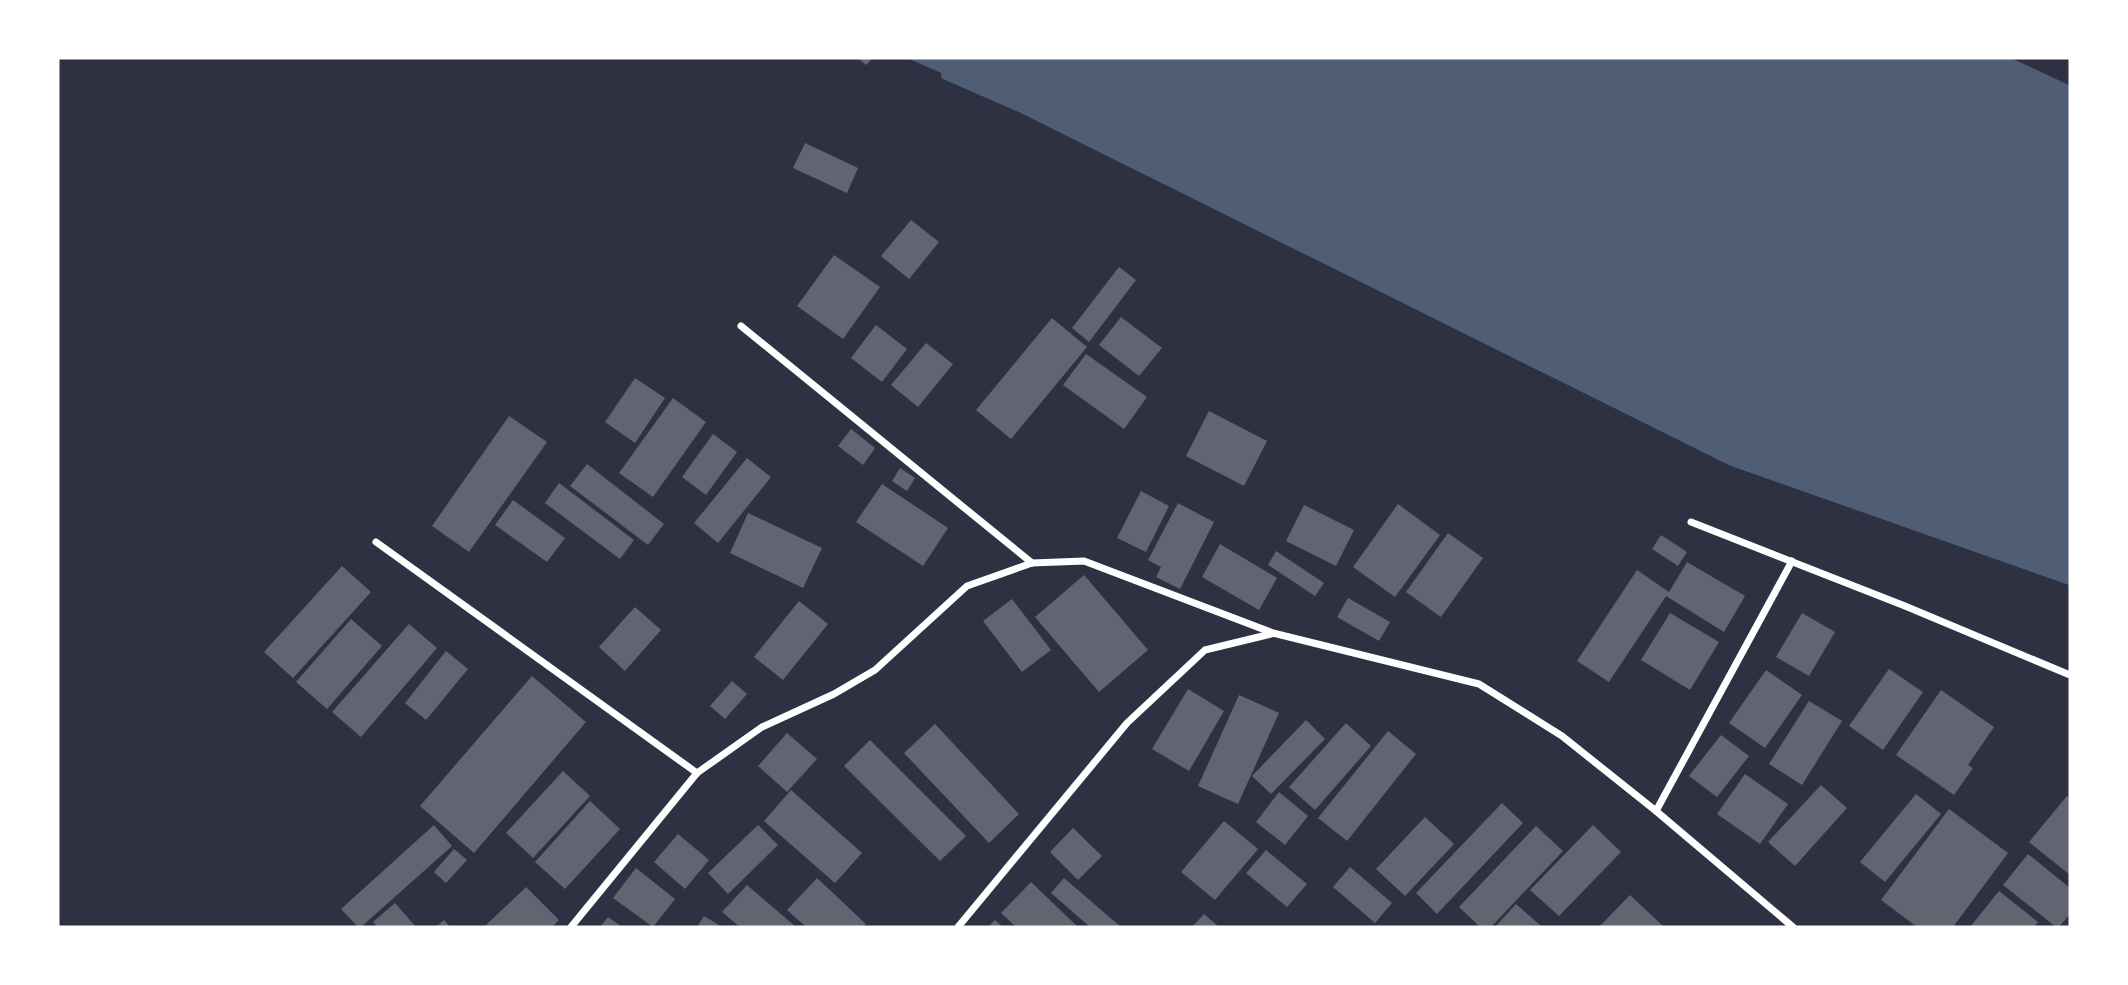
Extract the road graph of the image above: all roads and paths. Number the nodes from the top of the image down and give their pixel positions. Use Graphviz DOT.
graph roads {
  1 [pos="741,326"];
  2 [pos="1691,522"];
  3 [pos="376,542"];
  4 [pos="1792,561"];
  5 [pos="1032,563"];
  6 [pos="1273,633"];
  7 [pos="2070,675"];
  8 [pos="697,773"];
  9 [pos="1656,811"];
  10 [pos="571,927"];
  11 [pos="958,927"];
  12 [pos="1793,927"];
  1 -- 5 [label="street"];
  2 -- 4 [label="street"];
  3 -- 8 [label="street"];
  4 -- 7 [label="street"];
  4 -- 9 [label="street"];
  5 -- 6 [label="street"];
  5 -- 8 [label="street"];
  6 -- 9 [label="street"];
  6 -- 11 [label="street"];
  8 -- 10 [label="street"];
  9 -- 12 [label="street"];
}
